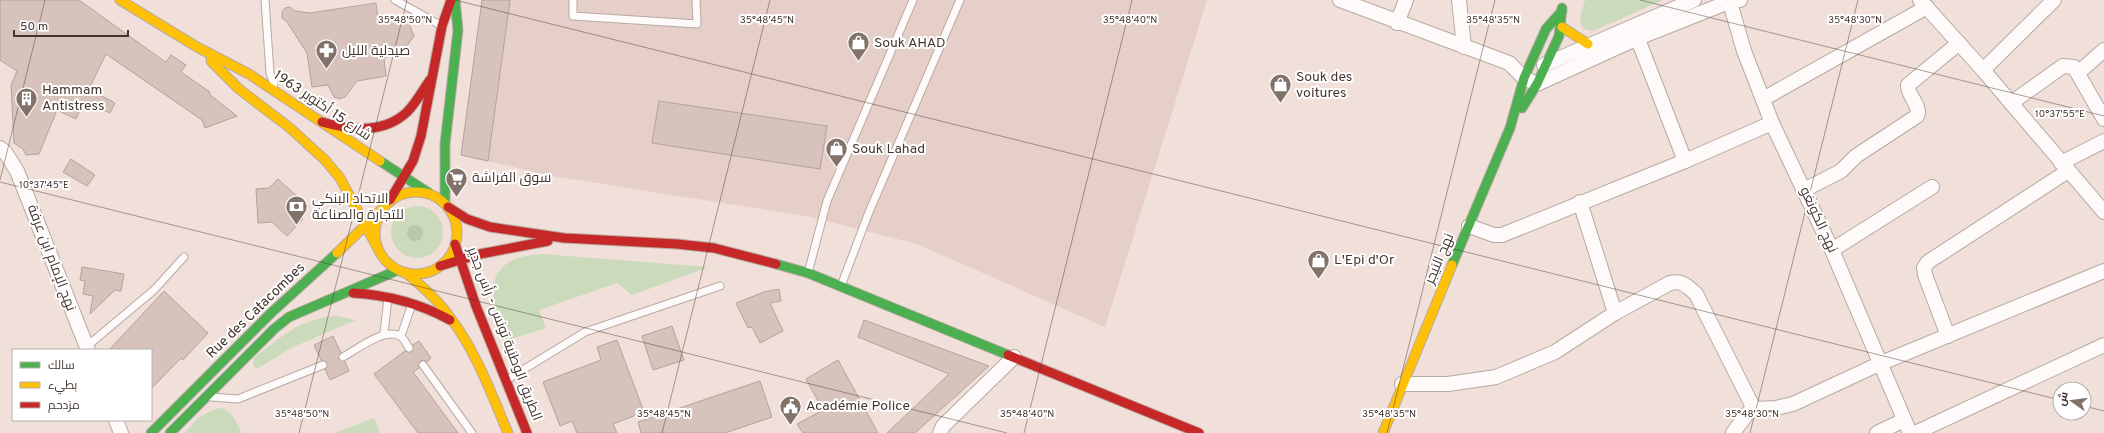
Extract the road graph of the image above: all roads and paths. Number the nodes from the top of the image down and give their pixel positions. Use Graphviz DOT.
graph roads {
  1 [pos="120,0"];
  2 [pos="265,0"];
  3 [pos="395,0"];
  4 [pos="451,0"];
  5 [pos="455,0"];
  6 [pos="573,0"];
  7 [pos="696,0"];
  8 [pos="913,0"];
  9 [pos="960,0"];
  10 [pos="1340,0"];
  11 [pos="1406,0"];
  12 [pos="1459,0"];
  13 [pos="1565,0"];
  14 [pos="1694,0"];
  15 [pos="2054,0"];
  16 [pos="1731,2"];
  17 [pos="1924,4"];
  18 [pos="1562,11"];
  19 [pos="1397,23"];
  20 [pos="442,26"];
  21 [pos="1562,27"];
  22 [pos="458,30"];
  23 [pos="1635,32"];
  24 [pos="1959,43"];
  25 [pos="1588,44"];
  26 [pos="197,47"];
  27 [pos="1464,47"];
  28 [pos="2104,50"];
  29 [pos="1538,62"];
  30 [pos="1509,63"];
  31 [pos="1984,70"];
  32 [pos="434,73"];
  33 [pos="2078,73"];
  34 [pos="1531,81"];
  35 [pos="286,100"];
  36 [pos="1763,100"];
  37 [pos="2011,103"];
  38 [pos="313,118"];
  39 [pos="2104,119"];
  40 [pos="1772,123"];
  41 [pos="1510,128"];
  42 [pos="2104,141"];
  43 [pos="0,148"];
  44 [pos="1685,161"];
  45 [pos="2065,167"];
  46 [pos="405,178"];
  47 [pos="1932,187"];
  48 [pos="1804,190"];
  49 [pos="429,193"];
  50 [pos="390,200"];
  51 [pos="1580,202"];
  52 [pos="447,205"];
  53 [pos="381,210"];
  54 [pos="2104,212"];
  55 [pos="364,226"];
  56 [pos="1469,226"];
  57 [pos="564,238"];
  58 [pos="455,244"];
  59 [pos="377,247"];
  60 [pos="1832,250"];
  61 [pos="184,257"];
  62 [pos="460,258"];
  63 [pos="440,266"];
  64 [pos="2104,271"];
  65 [pos="402,272"];
  66 [pos="808,273"];
  67 [pos="720,286"];
  68 [pos="841,286"];
  69 [pos="349,293"];
  70 [pos="389,296"];
  71 [pos="412,302"];
  72 [pos="1616,313"];
  73 [pos="454,322"];
  74 [pos="384,333"];
  75 [pos="401,336"];
  76 [pos="1948,336"];
  77 [pos="2104,345"];
  78 [pos="87,348"];
  79 [pos="409,348"];
  80 [pos="343,357"];
  81 [pos="1014,357"];
  82 [pos="1879,364"];
  83 [pos="323,365"];
  84 [pos="423,365"];
  85 [pos="506,380"];
  86 [pos="1402,384"];
  87 [pos="206,397"];
  88 [pos="1395,400"];
  89 [pos="1754,409"];
  90 [pos="1904,420"];
  91 [pos="116,421"];
  92 [pos="121,433"];
  93 [pos="151,433"];
  94 [pos="170,433"];
  95 [pos="472,433"];
  96 [pos="508,433"];
  97 [pos="527,433"];
  98 [pos="940,433"];
  99 [pos="1199,433"];
  100 [pos="1373,433"];
  101 [pos="1383,433"];
  102 [pos="1733,433"];
  103 [pos="1877,433"];
  104 [pos="1910,433"];
  105 [pos="1915,433"];
  1 -- 26 [label="main road, شارع 15 أكتوبر 1963"];
  2 -- 35 [label="lane"];
  3 -- 20 [label="lane"];
  4 -- 20 [label="main road"];
  5 -- 22 [label="main road"];
  6 -- 7 [label="lane"];
  8 -- 66 [label="lane"];
  9 -- 68 [label="lane"];
  10 -- 19 [label="street"];
  11 -- 19 [label="street"];
  12 -- 27 [label="street"];
  13 -- 18 [label="main road"];
  14 -- 23 [label="street"];
  15 -- 31 [label="street"];
  16 -- 23 [label="street"];
  16 -- 36 [label="street, نهج الكونغو"];
  17 -- 24 [label="street"];
  17 -- 36 [label="street"];
  18 -- 21 [label="main road"];
  18 -- 29 [label="main road"];
  19 -- 27 [label="street"];
  20 -- 22 [label="lane"];
  20 -- 32 [label="main road"];
  21 -- 25 [label="main road"];
  21 -- 29 [label="main road"];
  22 -- 52 [label="main road"];
  23 -- 25 [label="street"];
  23 -- 34 [label="street"];
  23 -- 44 [label="street"];
  24 -- 31 [label="street"];
  24 -- 48 [label="street"];
  25 -- 29 [label="street"];
  26 -- 35 [label="main road, شارع 15 أكتوبر 1963"];
  26 -- 55 [label="main road, شارع 15 أكتوبر 1963"];
  27 -- 30 [label="street"];
  28 -- 33 [label="street"];
  29 -- 30 [label="street"];
  29 -- 34 [label="main road"];
  29 -- 34 [label="main road"];
  30 -- 34 [label="street"];
  31 -- 37 [label="street"];
  32 -- 38 [label="main road"];
  32 -- 46 [label="main road"];
  33 -- 37 [label="street"];
  33 -- 39 [label="street"];
  34 -- 41 [label="main road, نهج النيجر"];
  34 -- 41 [label="main road, نهج النيجر"];
  35 -- 38 [label="main road, شارع 15 أكتوبر 1963"];
  36 -- 40 [label="street, نهج الكونغو"];
  37 -- 45 [label="street"];
  38 -- 46 [label="main road, شارع 15 أكتوبر 1963"];
  40 -- 44 [label="street"];
  40 -- 48 [label="street, نهج الكونغو"];
  41 -- 56 [label="main road, نهج النيجر"];
  42 -- 45 [label="street"];
  43 -- 78 [label="street, نهج الإمام ابن عرفة"];
  44 -- 51 [label="street"];
  45 -- 54 [label="street"];
  45 -- 76 [label="street"];
  46 -- 49 [label="main road, شارع 15 أكتوبر 1963"];
  46 -- 50 [label="main road"];
  47 -- 60 [label="street"];
  48 -- 60 [label="street, نهج الكونغو"];
  49 -- 50 [label="main road"];
  49 -- 52 [label="main road"];
  50 -- 53 [label="main road"];
  51 -- 56 [label="street"];
  51 -- 72 [label="street"];
  52 -- 57 [label="main road"];
  52 -- 58 [label="main road"];
  53 -- 55 [label="main road, Rue des Catacombes"];
  53 -- 59 [label="main road"];
  55 -- 59 [label="main road, شارع 15 أكتوبر 1963"];
  55 -- 93 [label="main road, Rue des Catacombes"];
  56 -- 86 [label="main road, نهج النيجر"];
  57 -- 62 [label="main road"];
  57 -- 66 [label="main road"];
  58 -- 62 [label="main road, الطريق الوطنية تونس - رأس جدير"];
  58 -- 63 [label="main road"];
  59 -- 65 [label="main road"];
  60 -- 82 [label="street, نهج الكونغو"];
  61 -- 78 [label="lane"];
  62 -- 63 [label="main road"];
  62 -- 85 [label="main road, الطريق الوطنية تونس - رأس جدير"];
  63 -- 65 [label="main road"];
  64 -- 76 [label="street"];
  65 -- 69 [label="main road, Rue des Catacombes"];
  65 -- 73 [label="main road"];
  66 -- 68 [label="main road"];
  67 -- 85 [label="lane"];
  68 -- 81 [label="main road"];
  69 -- 70 [label="main road"];
  69 -- 87 [label="main road, Rue des Catacombes"];
  70 -- 71 [label="main road"];
  70 -- 74 [label="lane"];
  71 -- 73 [label="main road"];
  71 -- 75 [label="lane"];
  72 -- 86 [label="street"];
  72 -- 89 [label="street"];
  73 -- 96 [label="main road"];
  74 -- 75 [label="lane"];
  74 -- 80 [label="lane"];
  75 -- 79 [label="lane"];
  76 -- 82 [label="street"];
  77 -- 105 [label="street"];
  81 -- 98 [label="street"];
  81 -- 99 [label="main road"];
  82 -- 89 [label="street"];
  82 -- 90 [label="street, نهج الكونغو"];
  83 -- 87 [label="lane"];
  84 -- 95 [label="lane"];
  85 -- 97 [label="main road, الطريق الوطنية تونس - رأس جدير"];
  86 -- 88 [label="main road, نهج النيجر"];
  87 -- 94 [label="main road, Rue des Catacombes"];
  88 -- 100 [label="main road"];
  88 -- 101 [label="main road"];
  89 -- 102 [label="street"];
  90 -- 103 [label="street"];
  90 -- 104 [label="street, نهج الكونغو"];
  91 -- 92 [label="street"];
}
